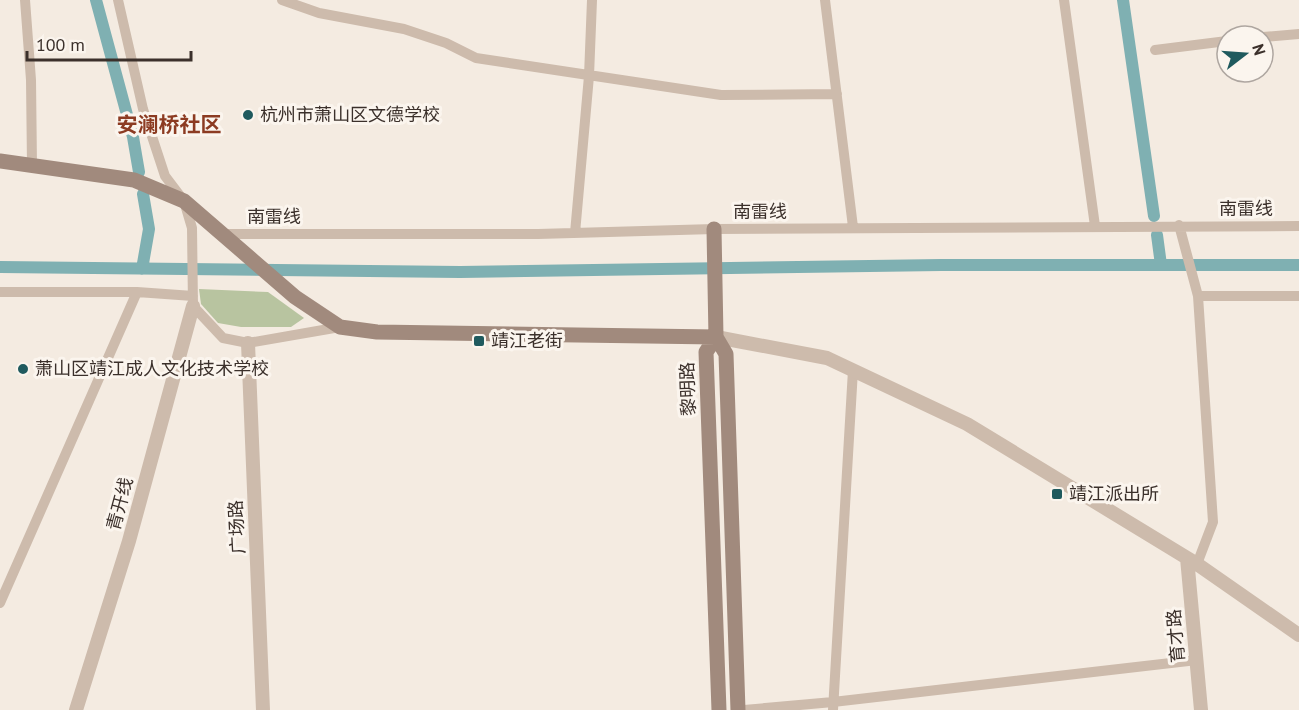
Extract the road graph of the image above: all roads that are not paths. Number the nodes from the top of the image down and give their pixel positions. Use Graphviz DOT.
graph roads {
  1 [pos="24,0"];
  2 [pos="118,0"];
  3 [pos="282,0"];
  4 [pos="592,0"];
  5 [pos="825,0"];
  6 [pos="1064,0"];
  7 [pos="1299,33"];
  8 [pos="1275,36"];
  9 [pos="1215,42"];
  10 [pos="1155,50"];
  11 [pos="589,76"];
  12 [pos="837,94"];
  13 [pos="0,161"];
  14 [pos="32,166"];
  15 [pos="184,201"];
  16 [pos="1179,225"];
  17 [pos="1095,226"];
  18 [pos="1299,226"];
  19 [pos="714,228"];
  20 [pos="853,228"];
  21 [pos="575,233"];
  22 [pos="222,234"];
  23 [pos="0,292"];
  24 [pos="137,292"];
  25 [pos="1197,292"];
  26 [pos="1299,296"];
  27 [pos="193,297"];
  28 [pos="340,327"];
  29 [pos="716,337"];
  30 [pos="248,343"];
  31 [pos="853,370"];
  32 [pos="1192,561"];
  33 [pos="0,603"];
  34 [pos="1299,634"];
  35 [pos="1197,660"];
  36 [pos="833,706"];
  37 [pos="76,710"];
  38 [pos="263,710"];
  39 [pos="720,710"];
  40 [pos="738,710"];
  41 [pos="744,710"];
  42 [pos="1201,710"];
  1 -- 14 [label="street"];
  2 -- 15 [label="street"];
  3 -- 11 [label="street"];
  4 -- 11 [label="street"];
  5 -- 12 [label="street"];
  6 -- 17 [label="street"];
  7 -- 8 [label="street"];
  9 -- 10 [label="street"];
  11 -- 12 [label="street"];
  11 -- 21 [label="street"];
  12 -- 20 [label="street"];
  13 -- 14 [label="main road"];
  14 -- 15 [label="main road"];
  15 -- 22 [label="main road"];
  15 -- 27 [label="street"];
  16 -- 17 [label="street, 南雷线"];
  16 -- 18 [label="street, 南雷线"];
  16 -- 25 [label="street"];
  17 -- 20 [label="street, 南雷线"];
  19 -- 20 [label="street, 南雷线"];
  19 -- 21 [label="street, 南雷线"];
  19 -- 29 [label="main road"];
  21 -- 22 [label="street, 南雷线"];
  22 -- 28 [label="main road"];
  23 -- 24 [label="street"];
  24 -- 27 [label="street"];
  24 -- 33 [label="street"];
  25 -- 26 [label="street"];
  25 -- 32 [label="street"];
  27 -- 30 [label="street"];
  27 -- 37 [label="street, 青开线"];
  28 -- 29 [label="main road"];
  28 -- 30 [label="street"];
  29 -- 31 [label="street"];
  29 -- 39 [label="main road, 黎明路"];
  29 -- 40 [label="main road"];
  30 -- 38 [label="street, 广场路"];
  31 -- 32 [label="street"];
  31 -- 36 [label="street"];
  32 -- 34 [label="street"];
  32 -- 35 [label="street, 育才路"];
  35 -- 36 [label="street"];
  35 -- 42 [label="street, 育才路"];
  36 -- 41 [label="street"];
}
